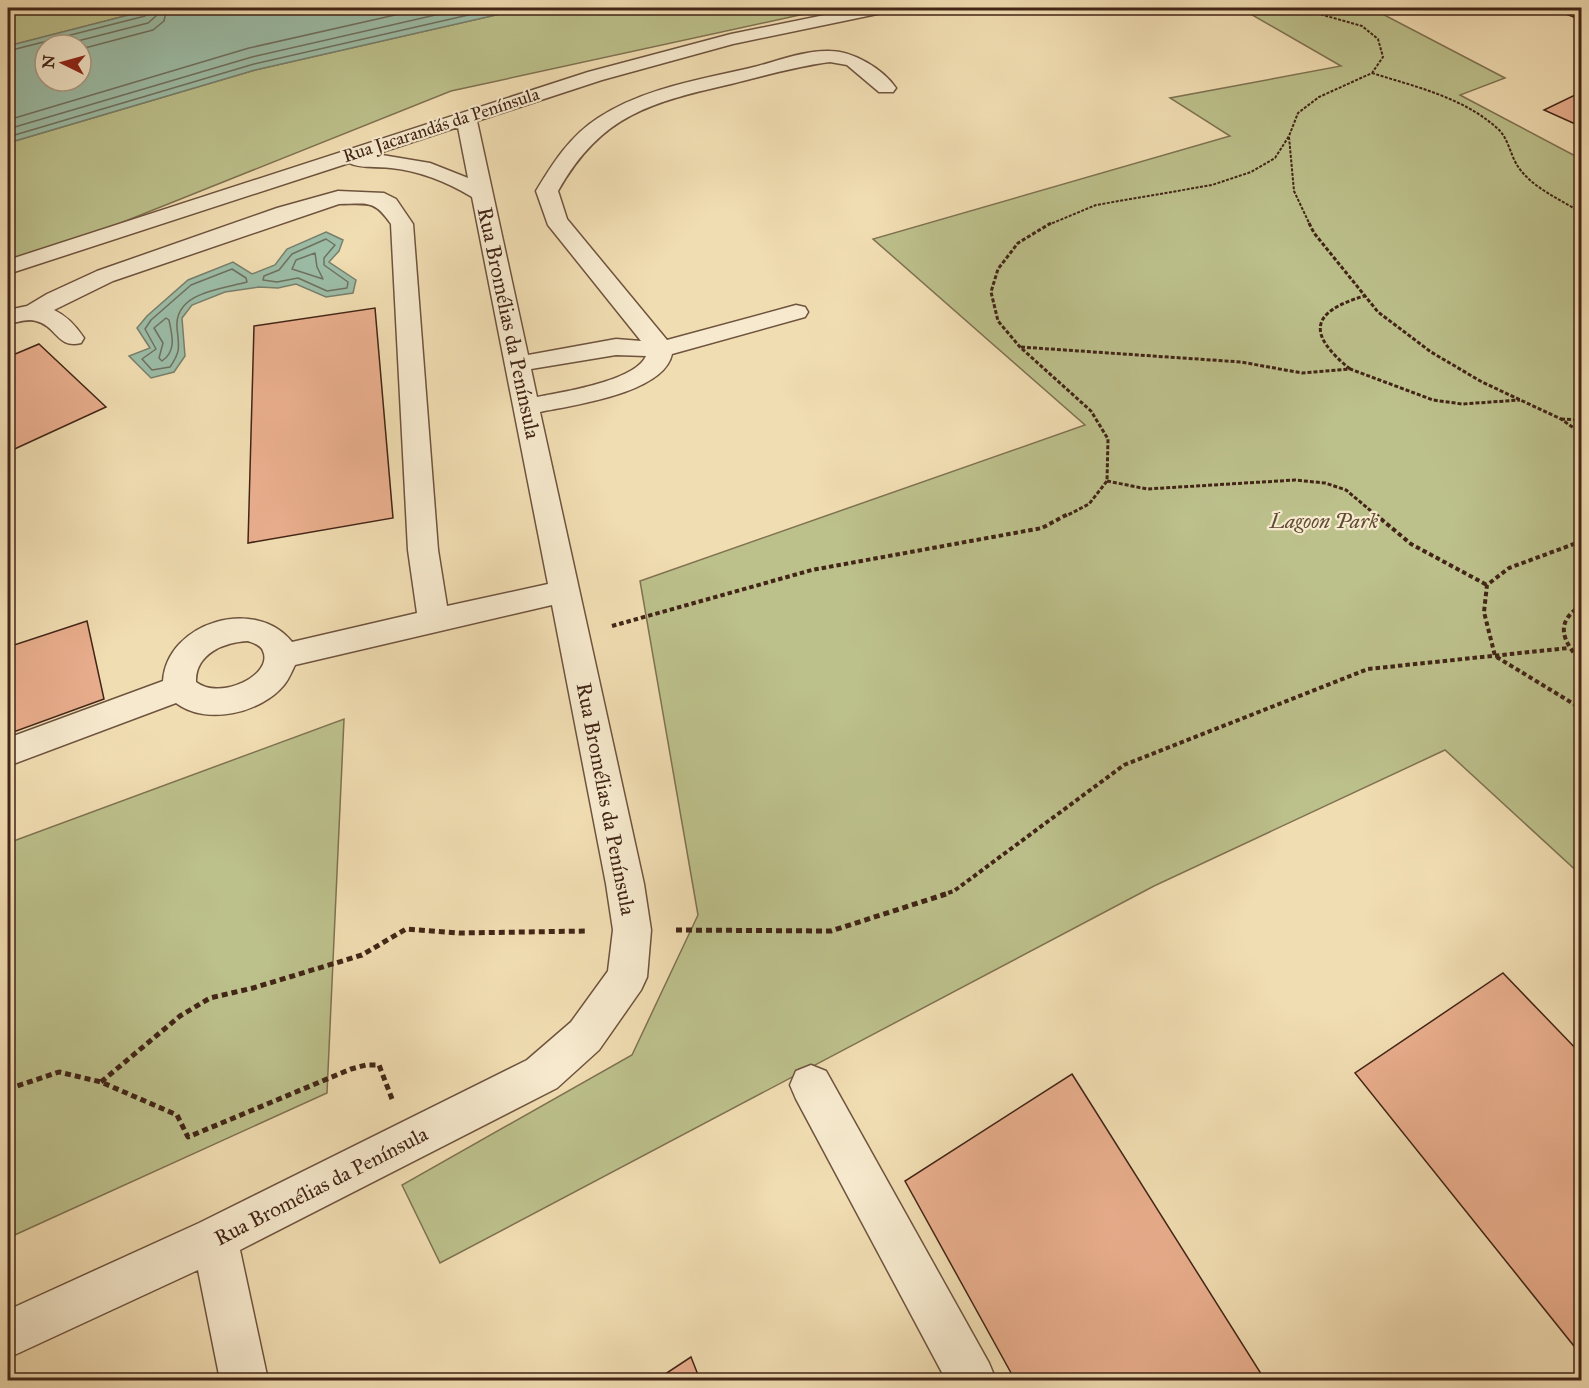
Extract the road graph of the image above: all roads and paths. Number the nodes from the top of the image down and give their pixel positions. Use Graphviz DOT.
graph roads {
  1 [pos="882,8"];
  2 [pos="1298,8"];
  3 [pos="1372,73"];
  4 [pos="886,88"];
  5 [pos="466,117"];
  6 [pos="1289,136"];
  7 [pos="330,161"];
  8 [pos="483,195"];
  9 [pos="1581,213"];
  10 [pos="8,267"];
  11 [pos="1364,296"];
  12 [pos="796,312"];
  13 [pos="33,313"];
  14 [pos="8,317"];
  15 [pos="72,338"];
  16 [pos="1020,347"];
  17 [pos="661,349"];
  18 [pos="518,364"];
  19 [pos="1350,369"];
  20 [pos="1520,400"];
  21 [pos="527,407"];
  22 [pos="1561,419"];
  23 [pos="1581,420"];
  24 [pos="1581,434"];
  25 [pos="1107,481"];
  26 [pos="1581,541"];
  27 [pos="1487,585"];
  28 [pos="564,591"];
  29 [pos="1581,605"];
  30 [pos="434,620"];
  31 [pos="574,637"];
  32 [pos="1568,648"];
  33 [pos="282,656"];
  34 [pos="1495,656"];
  35 [pos="1581,663"];
  36 [pos="181,688"];
  37 [pos="1581,709"];
  38 [pos="8,752"];
  39 [pos="632,930"];
  40 [pos="101,1082"];
  41 [pos="811,1085"];
  42 [pos="8,1089"];
  43 [pos="409,1142"];
  44 [pos="215,1239"];
  45 [pos="8,1334"];
  46 [pos="244,1380"];
  47 [pos="972,1380"];
  1 -- 5 [label="street, Rua Jacarandás da Península"];
  2 -- 3 [label="path"];
  3 -- 6 [label="path"];
  3 -- 9 [label="path"];
  4 -- 17 [label="street"];
  5 -- 7 [label="street, Rua Jacarandás da Península"];
  5 -- 8 [label="street, Rua Bromélias da Península"];
  6 -- 11 [label="path"];
  6 -- 16 [label="path"];
  7 -- 8 [label="street, Rua Bromélias da Península"];
  7 -- 10 [label="street, Rua Jacarandás da Península"];
  8 -- 18 [label="street, Rua Bromélias da Península"];
  11 -- 19 [label="path"];
  11 -- 20 [label="path"];
  12 -- 17 [label="street"];
  13 -- 14 [label="street"];
  13 -- 15 [label="street"];
  13 -- 30 [label="street"];
  16 -- 19 [label="path"];
  16 -- 25 [label="path"];
  17 -- 18 [label="street"];
  17 -- 21 [label="street"];
  18 -- 21 [label="street, Rua Bromélias da Península"];
  19 -- 20 [label="path"];
  20 -- 22 [label="path"];
  21 -- 28 [label="street, Rua Bromélias da Península"];
  22 -- 23 [label="path"];
  22 -- 24 [label="path"];
  25 -- 27 [label="path"];
  25 -- 31 [label="path"];
  26 -- 27 [label="path"];
  27 -- 34 [label="path"];
  28 -- 30 [label="street"];
  28 -- 31 [label="street, Rua Bromélias da Península"];
  29 -- 32 [label="path"];
  30 -- 33 [label="street"];
  31 -- 39 [label="street, Rua Bromélias da Península"];
  32 -- 34 [label="path"];
  32 -- 35 [label="path"];
  33 -- 36 [label="street"];
  33 -- 36 [label="street"];
  34 -- 37 [label="path"];
  34 -- 39 [label="path"];
  36 -- 38 [label="street"];
  39 -- 40 [label="path"];
  39 -- 43 [label="street, Rua Bromélias da Península"];
  40 -- 42 [label="path"];
  40 -- 43 [label="path"];
  41 -- 47 [label="street"];
  43 -- 44 [label="street, Rua Bromélias da Península"];
  44 -- 45 [label="street, Rua Bromélias da Península"];
  44 -- 46 [label="street"];
}
